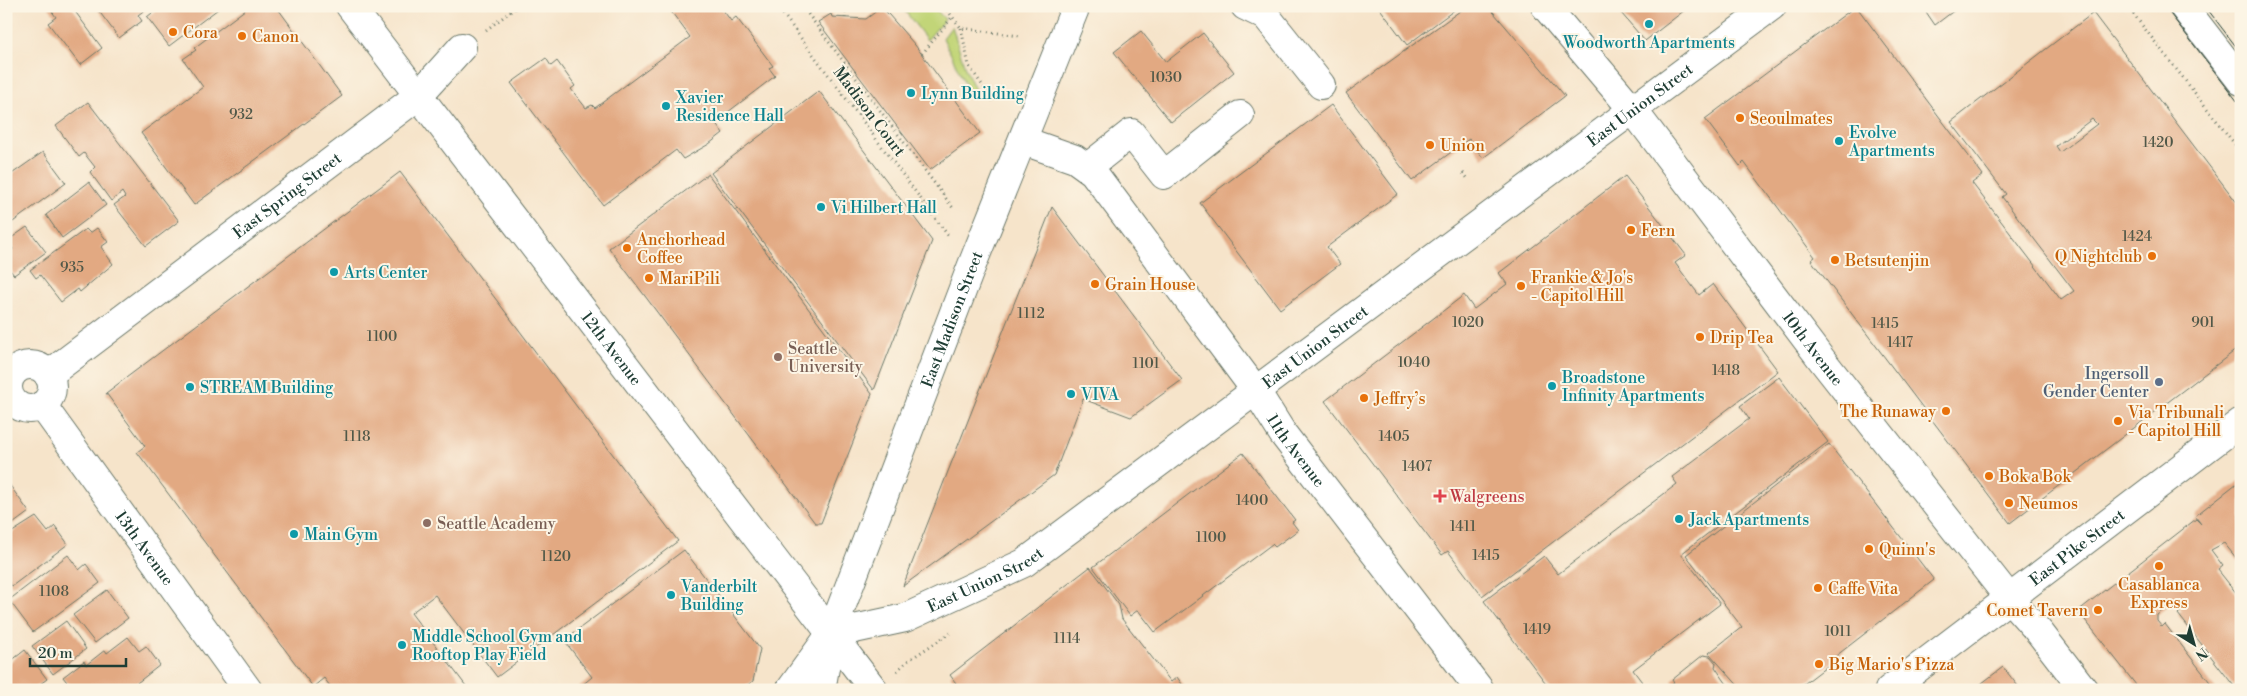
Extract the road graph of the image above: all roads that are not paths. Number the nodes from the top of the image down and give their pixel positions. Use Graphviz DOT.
graph roads {
  1 [pos="350,6"];
  2 [pos="1076,6"];
  3 [pos="1244,6"];
  4 [pos="1545,6"];
  5 [pos="2183,6"];
  6 [pos="1758,10"];
  7 [pos="462,48"];
  8 [pos="2241,82"];
  9 [pos="1321,85"];
  10 [pos="418,96"];
  11 [pos="1633,110"];
  12 [pos="1240,115"];
  13 [pos="1024,140"];
  14 [pos="1088,167"];
  15 [pos="11,365"];
  16 [pos="48,375"];
  17 [pos="1256,391"];
  18 [pos="9,402"];
  19 [pos="42,405"];
  20 [pos="2241,422"];
  21 [pos="2009,598"];
  22 [pos="831,634"];
  23 [pos="248,690"];
  24 [pos="790,690"];
  25 [pos="821,690"];
  26 [pos="874,690"];
  27 [pos="1480,690"];
  28 [pos="1889,690"];
  29 [pos="2084,690"];
  1 -- 10 [label="street, 12th Avenue"];
  2 -- 13 [label="street, East Madison Street"];
  3 -- 9 [label="street"];
  4 -- 11 [label="street, 10th Avenue"];
  5 -- 8 [label="street"];
  6 -- 11 [label="street, East Union Street"];
  7 -- 10 [label="street, East Spring Street"];
  10 -- 16 [label="street, East Spring Street"];
  10 -- 22 [label="street, 12th Avenue"];
  11 -- 17 [label="street, East Union Street"];
  11 -- 21 [label="street, 10th Avenue"];
  12 -- 14 [label="street"];
  13 -- 14 [label="street, 11th Avenue"];
  13 -- 22 [label="street, East Madison Street"];
  14 -- 17 [label="street, 11th Avenue"];
  15 -- 16 [label="street"];
  15 -- 18 [label="street"];
  16 -- 19 [label="street"];
  17 -- 22 [label="street, East Union Street"];
  17 -- 27 [label="street, 11th Avenue"];
  18 -- 19 [label="street"];
  19 -- 23 [label="street, 13th Avenue"];
  20 -- 21 [label="street, East Pike Street"];
  21 -- 28 [label="street, East Pike Street"];
  21 -- 29 [label="street, 10th Avenue"];
  22 -- 24 [label="street, East Madison Street"];
  22 -- 25 [label="street, East Madison Street"];
  22 -- 26 [label="street, 12th Avenue"];
}
